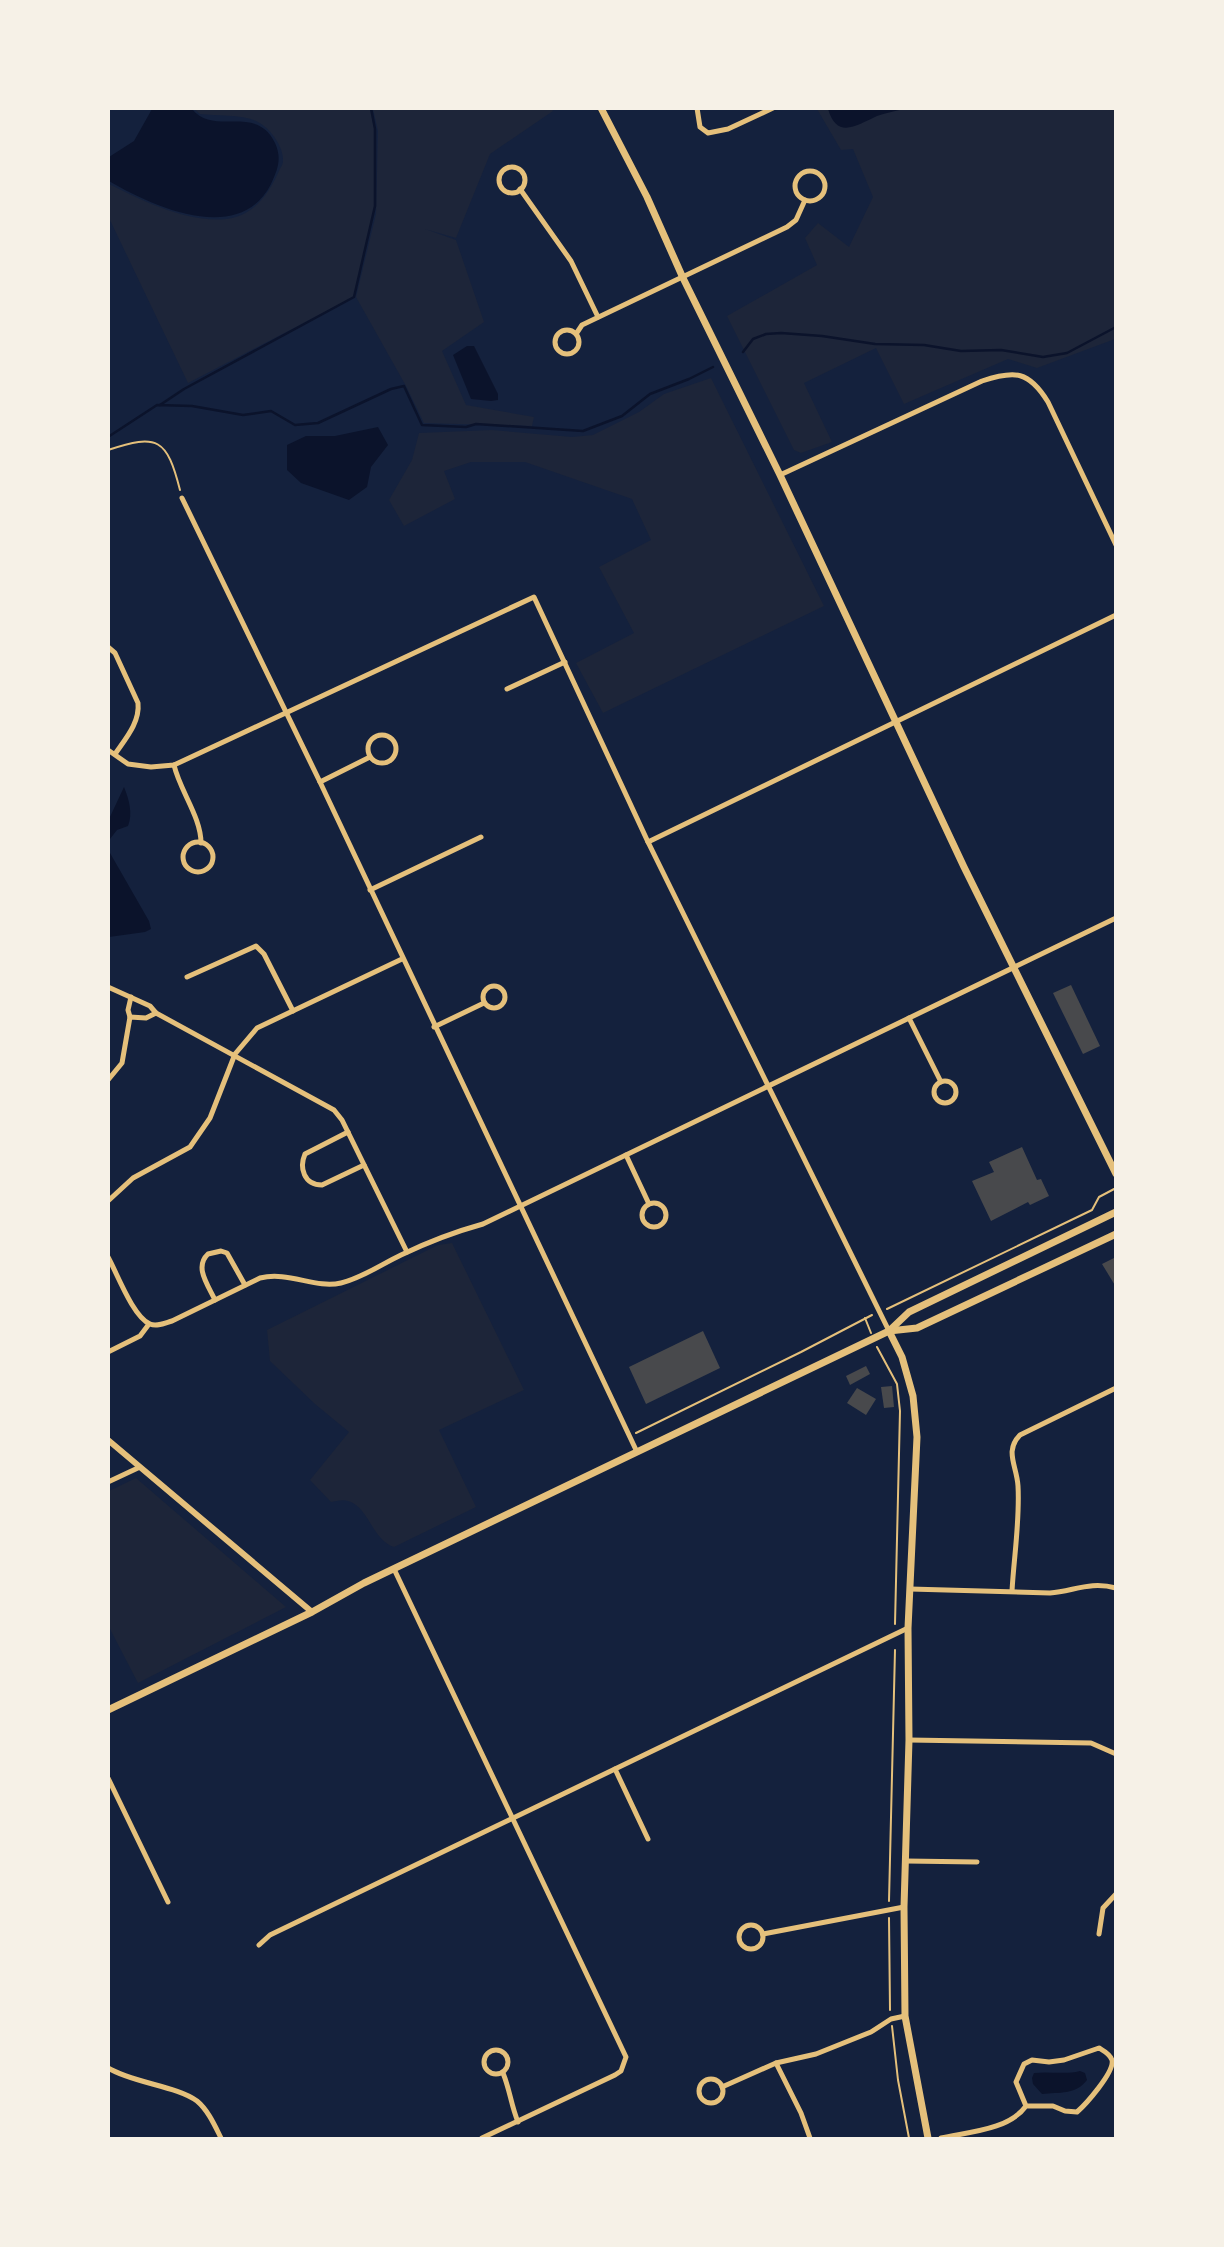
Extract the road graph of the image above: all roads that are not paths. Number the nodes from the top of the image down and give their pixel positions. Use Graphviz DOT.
graph roads {
  1 [pos="601,108"];
  2 [pos="697,108"];
  3 [pos="773,108"];
  4 [pos="520,189"];
  5 [pos="805,200"];
  6 [pos="683,278"];
  7 [pos="598,317"];
  8 [pos="576,334"];
  9 [pos="780,475"];
  10 [pos="182,498"];
  11 [pos="1115,545"];
  12 [pos="1115,615"];
  13 [pos="108,647"];
  14 [pos="565,662"];
  15 [pos="507,690"];
  16 [pos="286,714"];
  17 [pos="896,722"];
  18 [pos="108,750"];
  19 [pos="115,754"];
  20 [pos="370,757"];
  21 [pos="174,765"];
  22 [pos="320,782"];
  23 [pos="481,837"];
  24 [pos="648,842"];
  25 [pos="201,843"];
  26 [pos="370,890"];
  27 [pos="1115,918"];
  28 [pos="402,959"];
  29 [pos="1015,966"];
  30 [pos="187,977"];
  31 [pos="108,987"];
  32 [pos="131,998"];
  33 [pos="484,1003"];
  34 [pos="293,1011"];
  35 [pos="156,1013"];
  36 [pos="130,1017"];
  37 [pos="909,1018"];
  38 [pos="435,1027"];
  39 [pos="234,1054"];
  40 [pos="108,1080"];
  41 [pos="941,1082"];
  42 [pos="768,1086"];
  43 [pos="348,1132"];
  44 [pos="626,1154"];
  45 [pos="364,1165"];
  46 [pos="1115,1174"];
  47 [pos="108,1201"];
  48 [pos="649,1203"];
  49 [pos="521,1206"];
  50 [pos="1115,1212"];
  51 [pos="1115,1234"];
  52 [pos="407,1252"];
  53 [pos="108,1257"];
  54 [pos="245,1285"];
  55 [pos="215,1300"];
  56 [pos="149,1324"];
  57 [pos="889,1331"];
  58 [pos="108,1352"];
  59 [pos="1115,1388"];
  60 [pos="108,1440"];
  61 [pos="637,1452"];
  62 [pos="140,1467"];
  63 [pos="108,1482"];
  64 [pos="394,1569"];
  65 [pos="1115,1588"];
  66 [pos="910,1589"];
  67 [pos="1012,1591"];
  68 [pos="312,1612"];
  69 [pos="908,1628"];
  70 [pos="108,1710"];
  71 [pos="909,1740"];
  72 [pos="1115,1754"];
  73 [pos="615,1769"];
  74 [pos="108,1778"];
  75 [pos="512,1817"];
  76 [pos="648,1839"];
  77 [pos="906,1861"];
  78 [pos="977,1862"];
  79 [pos="1115,1894"];
  80 [pos="168,1902"];
  81 [pos="904,1907"];
  82 [pos="763,1934"];
  83 [pos="1099,1934"];
  84 [pos="259,1945"];
  85 [pos="905,2016"];
  86 [pos="776,2063"];
  87 [pos="108,2068"];
  88 [pos="503,2073"];
  89 [pos="722,2087"];
  90 [pos="1026,2106"];
  91 [pos="518,2122"];
  92 [pos="221,2138"];
  93 [pos="482,2138"];
  94 [pos="810,2138"];
  95 [pos="928,2138"];
  96 [pos="941,2138"];
  1 -- 6 [label="main road"];
  2 -- 3 [label="street"];
  4 -- 4 [label="street"];
  4 -- 7 [label="street"];
  5 -- 5 [label="street"];
  5 -- 6 [label="street"];
  6 -- 7 [label="street"];
  6 -- 9 [label="main road"];
  7 -- 8 [label="street"];
  8 -- 8 [label="street"];
  9 -- 11 [label="street"];
  9 -- 17 [label="main road"];
  10 -- 16 [label="street"];
  12 -- 17 [label="street"];
  13 -- 19 [label="street"];
  14 -- 15 [label="street"];
  14 -- 16 [label="street"];
  14 -- 24 [label="street"];
  16 -- 21 [label="street"];
  16 -- 22 [label="street"];
  17 -- 24 [label="street"];
  17 -- 29 [label="main road"];
  18 -- 19 [label="street"];
  19 -- 21 [label="street"];
  20 -- 20 [label="street"];
  20 -- 22 [label="street"];
  21 -- 25 [label="street"];
  22 -- 26 [label="street"];
  23 -- 26 [label="street"];
  24 -- 42 [label="street"];
  25 -- 25 [label="street"];
  26 -- 28 [label="street"];
  27 -- 29 [label="street"];
  28 -- 34 [label="street"];
  28 -- 38 [label="street"];
  29 -- 37 [label="street"];
  29 -- 46 [label="main road"];
  30 -- 34 [label="street"];
  31 -- 32 [label="street"];
  32 -- 35 [label="street"];
  32 -- 36 [label="street"];
  33 -- 33 [label="street"];
  33 -- 38 [label="street"];
  34 -- 39 [label="street"];
  35 -- 36 [label="street"];
  35 -- 39 [label="street"];
  36 -- 40 [label="street"];
  37 -- 41 [label="street"];
  37 -- 42 [label="street"];
  38 -- 49 [label="street"];
  39 -- 43 [label="street"];
  39 -- 47 [label="street"];
  41 -- 41 [label="street"];
  42 -- 44 [label="street"];
  42 -- 57 [label="street"];
  43 -- 45 [label="street"];
  43 -- 45 [label="street"];
  44 -- 48 [label="street"];
  44 -- 49 [label="street"];
  45 -- 52 [label="street"];
  48 -- 48 [label="street"];
  49 -- 52 [label="street"];
  49 -- 61 [label="street"];
  50 -- 57 [label="main road"];
  51 -- 57 [label="main road"];
  52 -- 54 [label="street"];
  53 -- 56 [label="street"];
  54 -- 55 [label="street"];
  54 -- 55 [label="street"];
  55 -- 56 [label="street"];
  56 -- 58 [label="street"];
  57 -- 61 [label="main road"];
  57 -- 66 [label="main road"];
  59 -- 67 [label="street"];
  60 -- 62 [label="street"];
  61 -- 64 [label="main road"];
  62 -- 63 [label="street"];
  62 -- 68 [label="street"];
  64 -- 68 [label="main road"];
  64 -- 75 [label="street"];
  65 -- 67 [label="street"];
  66 -- 67 [label="street"];
  66 -- 69 [label="main road"];
  68 -- 70 [label="main road"];
  69 -- 71 [label="main road"];
  69 -- 73 [label="street"];
  71 -- 72 [label="street"];
  71 -- 77 [label="main road"];
  73 -- 75 [label="street"];
  73 -- 76 [label="street"];
  74 -- 80 [label="street"];
  75 -- 84 [label="street"];
  75 -- 91 [label="street"];
  77 -- 78 [label="street"];
  77 -- 81 [label="main road"];
  79 -- 83 [label="street"];
  81 -- 82 [label="street"];
  81 -- 85 [label="main road"];
  82 -- 82 [label="street"];
  85 -- 86 [label="street"];
  85 -- 95 [label="main road"];
  86 -- 89 [label="street"];
  86 -- 94 [label="street"];
  87 -- 92 [label="street"];
  88 -- 88 [label="street"];
  88 -- 91 [label="street"];
  89 -- 89 [label="street"];
  90 -- 90 [label="street"];
  90 -- 96 [label="street"];
  91 -- 93 [label="street"];
}
